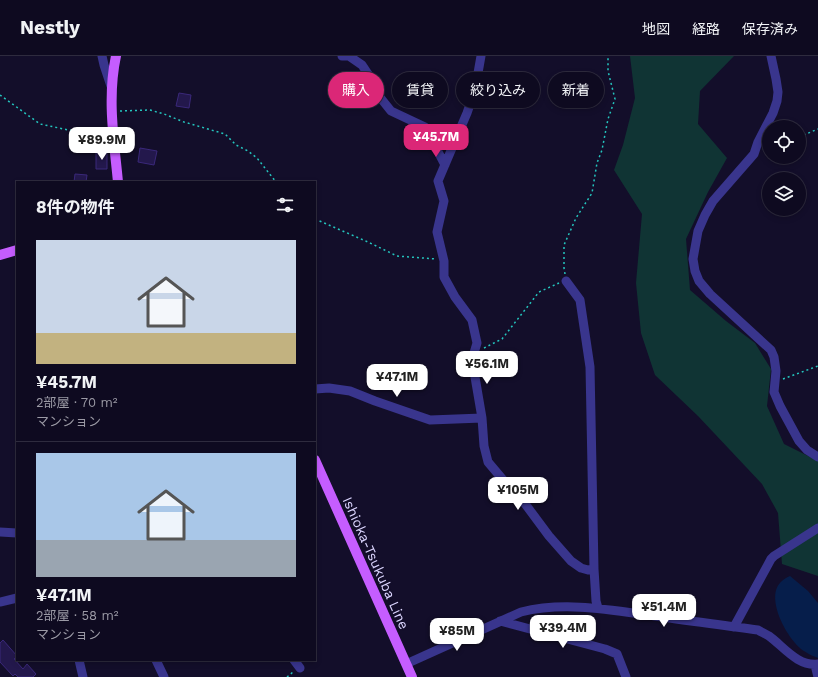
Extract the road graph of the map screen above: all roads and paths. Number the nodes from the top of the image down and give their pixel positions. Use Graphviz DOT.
graph roads {
  1 [pos="102,56"];
  2 [pos="116,56"];
  3 [pos="342,56"];
  4 [pos="481,56"];
  5 [pos="608,56"];
  6 [pos="771,56"];
  7 [pos="111,86"];
  8 [pos="0,95"];
  9 [pos="112,111"];
  10 [pos="818,129"];
  11 [pos="806,134"];
  12 [pos="114,142"];
  13 [pos="445,164"];
  14 [pos="118,181"];
  15 [pos="275,181"];
  16 [pos="316,219"];
  17 [pos="16,250"];
  18 [pos="0,255"];
  19 [pos="444,261"];
  20 [pos="566,281"];
  21 [pos="474,353"];
  22 [pos="818,366"];
  23 [pos="776,382"];
  24 [pos="316,389"];
  25 [pos="482,418"];
  26 [pos="818,457"];
  27 [pos="316,462"];
  28 [pos="818,528"];
  29 [pos="0,532"];
  30 [pos="16,533"];
  31 [pos="594,569"];
  32 [pos="16,598"];
  33 [pos="0,602"];
  34 [pos="598,608"];
  35 [pos="500,621"];
  36 [pos="734,627"];
  37 [pos="79,661"];
  38 [pos="156,661"];
  39 [pos="406,664"];
  40 [pos="817,664"];
  41 [pos="83,677"];
  42 [pos="164,677"];
  43 [pos="412,677"];
  44 [pos="626,677"];
  45 [pos="818,677"];
  1 -- 7 [label="street"];
  2 -- 7 [label="main road"];
  3 -- 13 [label="street"];
  4 -- 13 [label="street"];
  5 -- 20 [label="path"];
  6 -- 23 [label="street"];
  7 -- 9 [label="main road"];
  8 -- 12 [label="path"];
  9 -- 12 [label="main road"];
  9 -- 15 [label="path"];
  10 -- 11 [label="path"];
  12 -- 14 [label="main road"];
  13 -- 19 [label="street"];
  16 -- 19 [label="path"];
  17 -- 18 [label="main road"];
  19 -- 21 [label="street"];
  20 -- 21 [label="path"];
  20 -- 31 [label="street"];
  21 -- 25 [label="street"];
  22 -- 23 [label="path"];
  23 -- 26 [label="street"];
  24 -- 25 [label="street"];
  25 -- 31 [label="street"];
  27 -- 39 [label="main road, Ishioka-Tsukuba Line"];
  28 -- 36 [label="street"];
  29 -- 30 [label="street"];
  31 -- 34 [label="street"];
  32 -- 33 [label="street"];
  34 -- 35 [label="street"];
  34 -- 36 [label="street"];
  35 -- 39 [label="street"];
  35 -- 44 [label="street"];
  36 -- 40 [label="street"];
  37 -- 41 [label="street"];
  38 -- 42 [label="street"];
  39 -- 43 [label="main road, Ishioka-Tsukuba Line"];
  40 -- 45 [label="street"];
}
